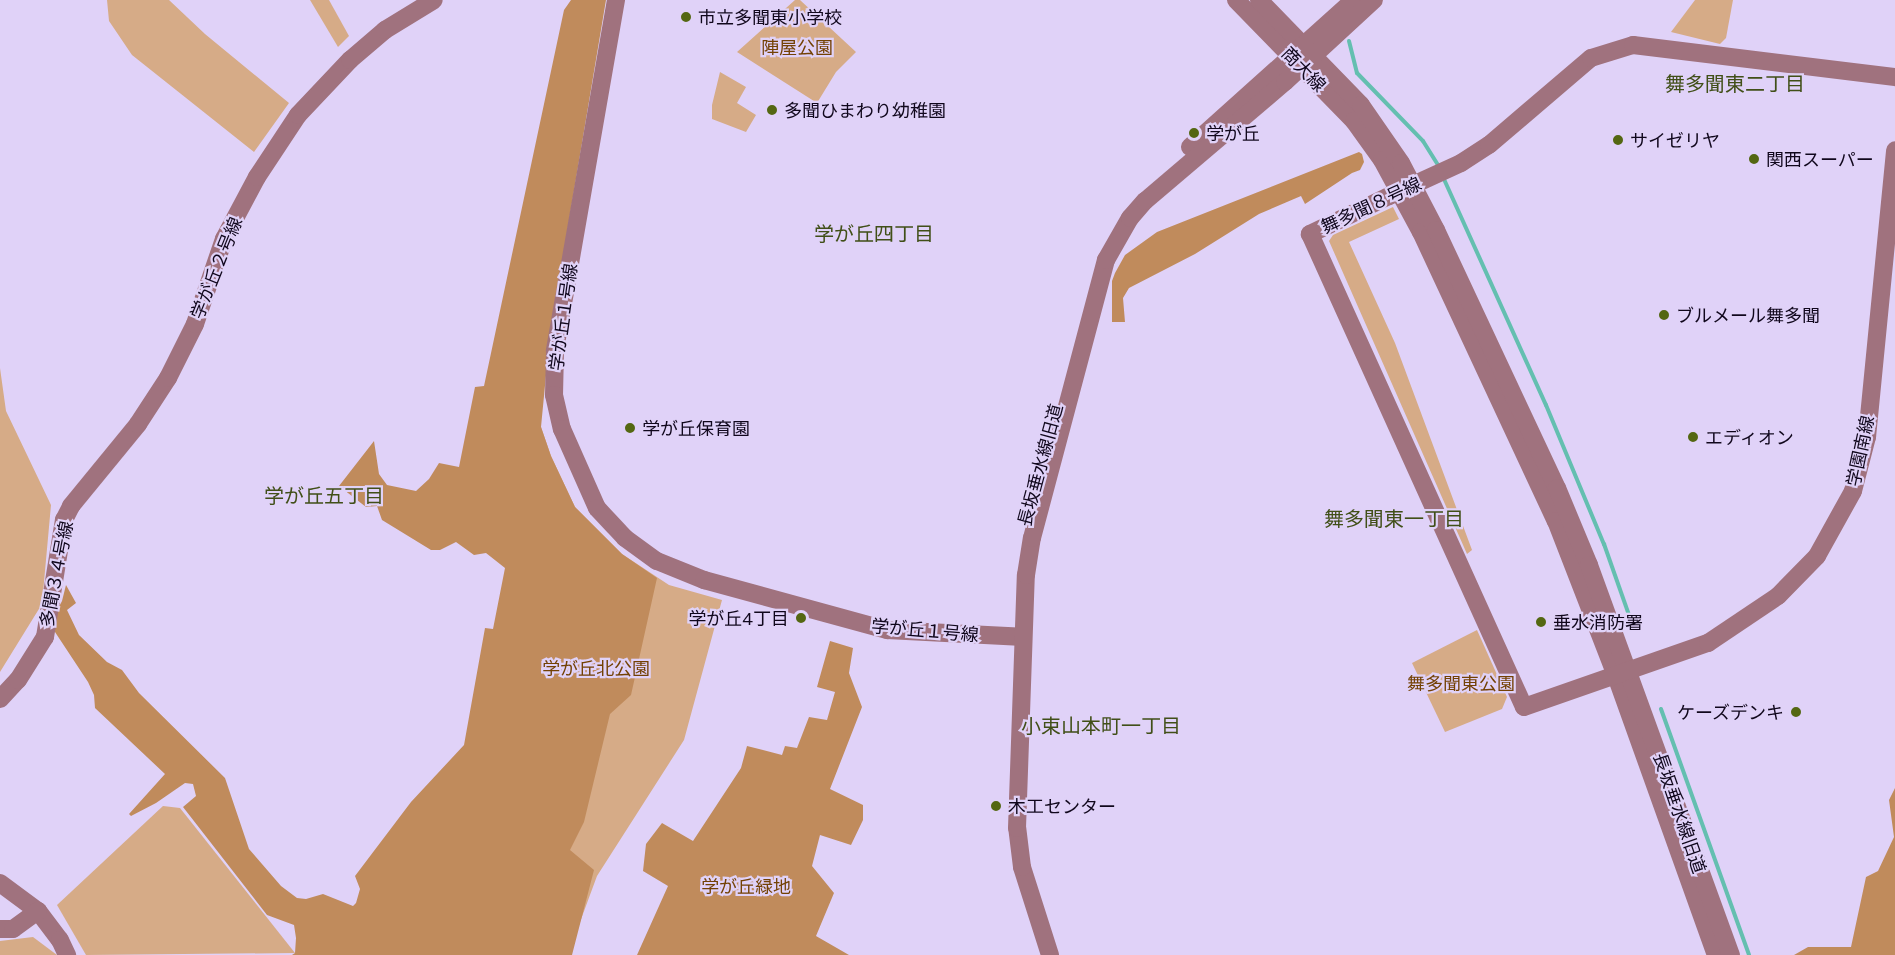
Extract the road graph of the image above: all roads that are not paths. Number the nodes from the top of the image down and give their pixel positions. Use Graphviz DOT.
graph roads {
  1 [pos="434,0"];
  2 [pos="616,0"];
  3 [pos="1236,0"];
  4 [pos="1259,0"];
  5 [pos="1354,0"];
  6 [pos="1374,0"];
  7 [pos="1302,55"];
  8 [pos="1895,77"];
  9 [pos="1895,150"];
  10 [pos="71,506"];
  11 [pos="1018,637"];
  12 [pos="1623,673"];
  13 [pos="0,699"];
  14 [pos="0,883"];
  15 [pos="38,911"];
  16 [pos="0,930"];
  17 [pos="67,955"];
  18 [pos="1039,955"];
  19 [pos="1050,955"];
  20 [pos="1716,955"];
  21 [pos="1731,955"];
  1 -- 10 [label="street, 学が丘２号線"];
  2 -- 11 [label="street, 学が丘１号線"];
  3 -- 7 [label="street, 商大線"];
  4 -- 7 [label="street, 商大線"];
  5 -- 7 [label="street"];
  6 -- 7 [label="street"];
  7 -- 11 [label="street, 長坂垂水線旧道"];
  7 -- 12 [label="street, 商大線"];
  8 -- 12 [label="street, 舞多聞８号線, bridge"];
  9 -- 12 [label="street, 学園南線"];
  10 -- 13 [label="street, 多聞３４号線"];
  11 -- 18 [label="street, 長坂垂水線旧道"];
  11 -- 19 [label="street, 長坂垂水線旧道"];
  12 -- 20 [label="street, 長坂垂水線旧道"];
  12 -- 21 [label="street, 長坂垂水線旧道"];
  14 -- 15 [label="street"];
  15 -- 16 [label="street"];
  15 -- 17 [label="street"];
}
